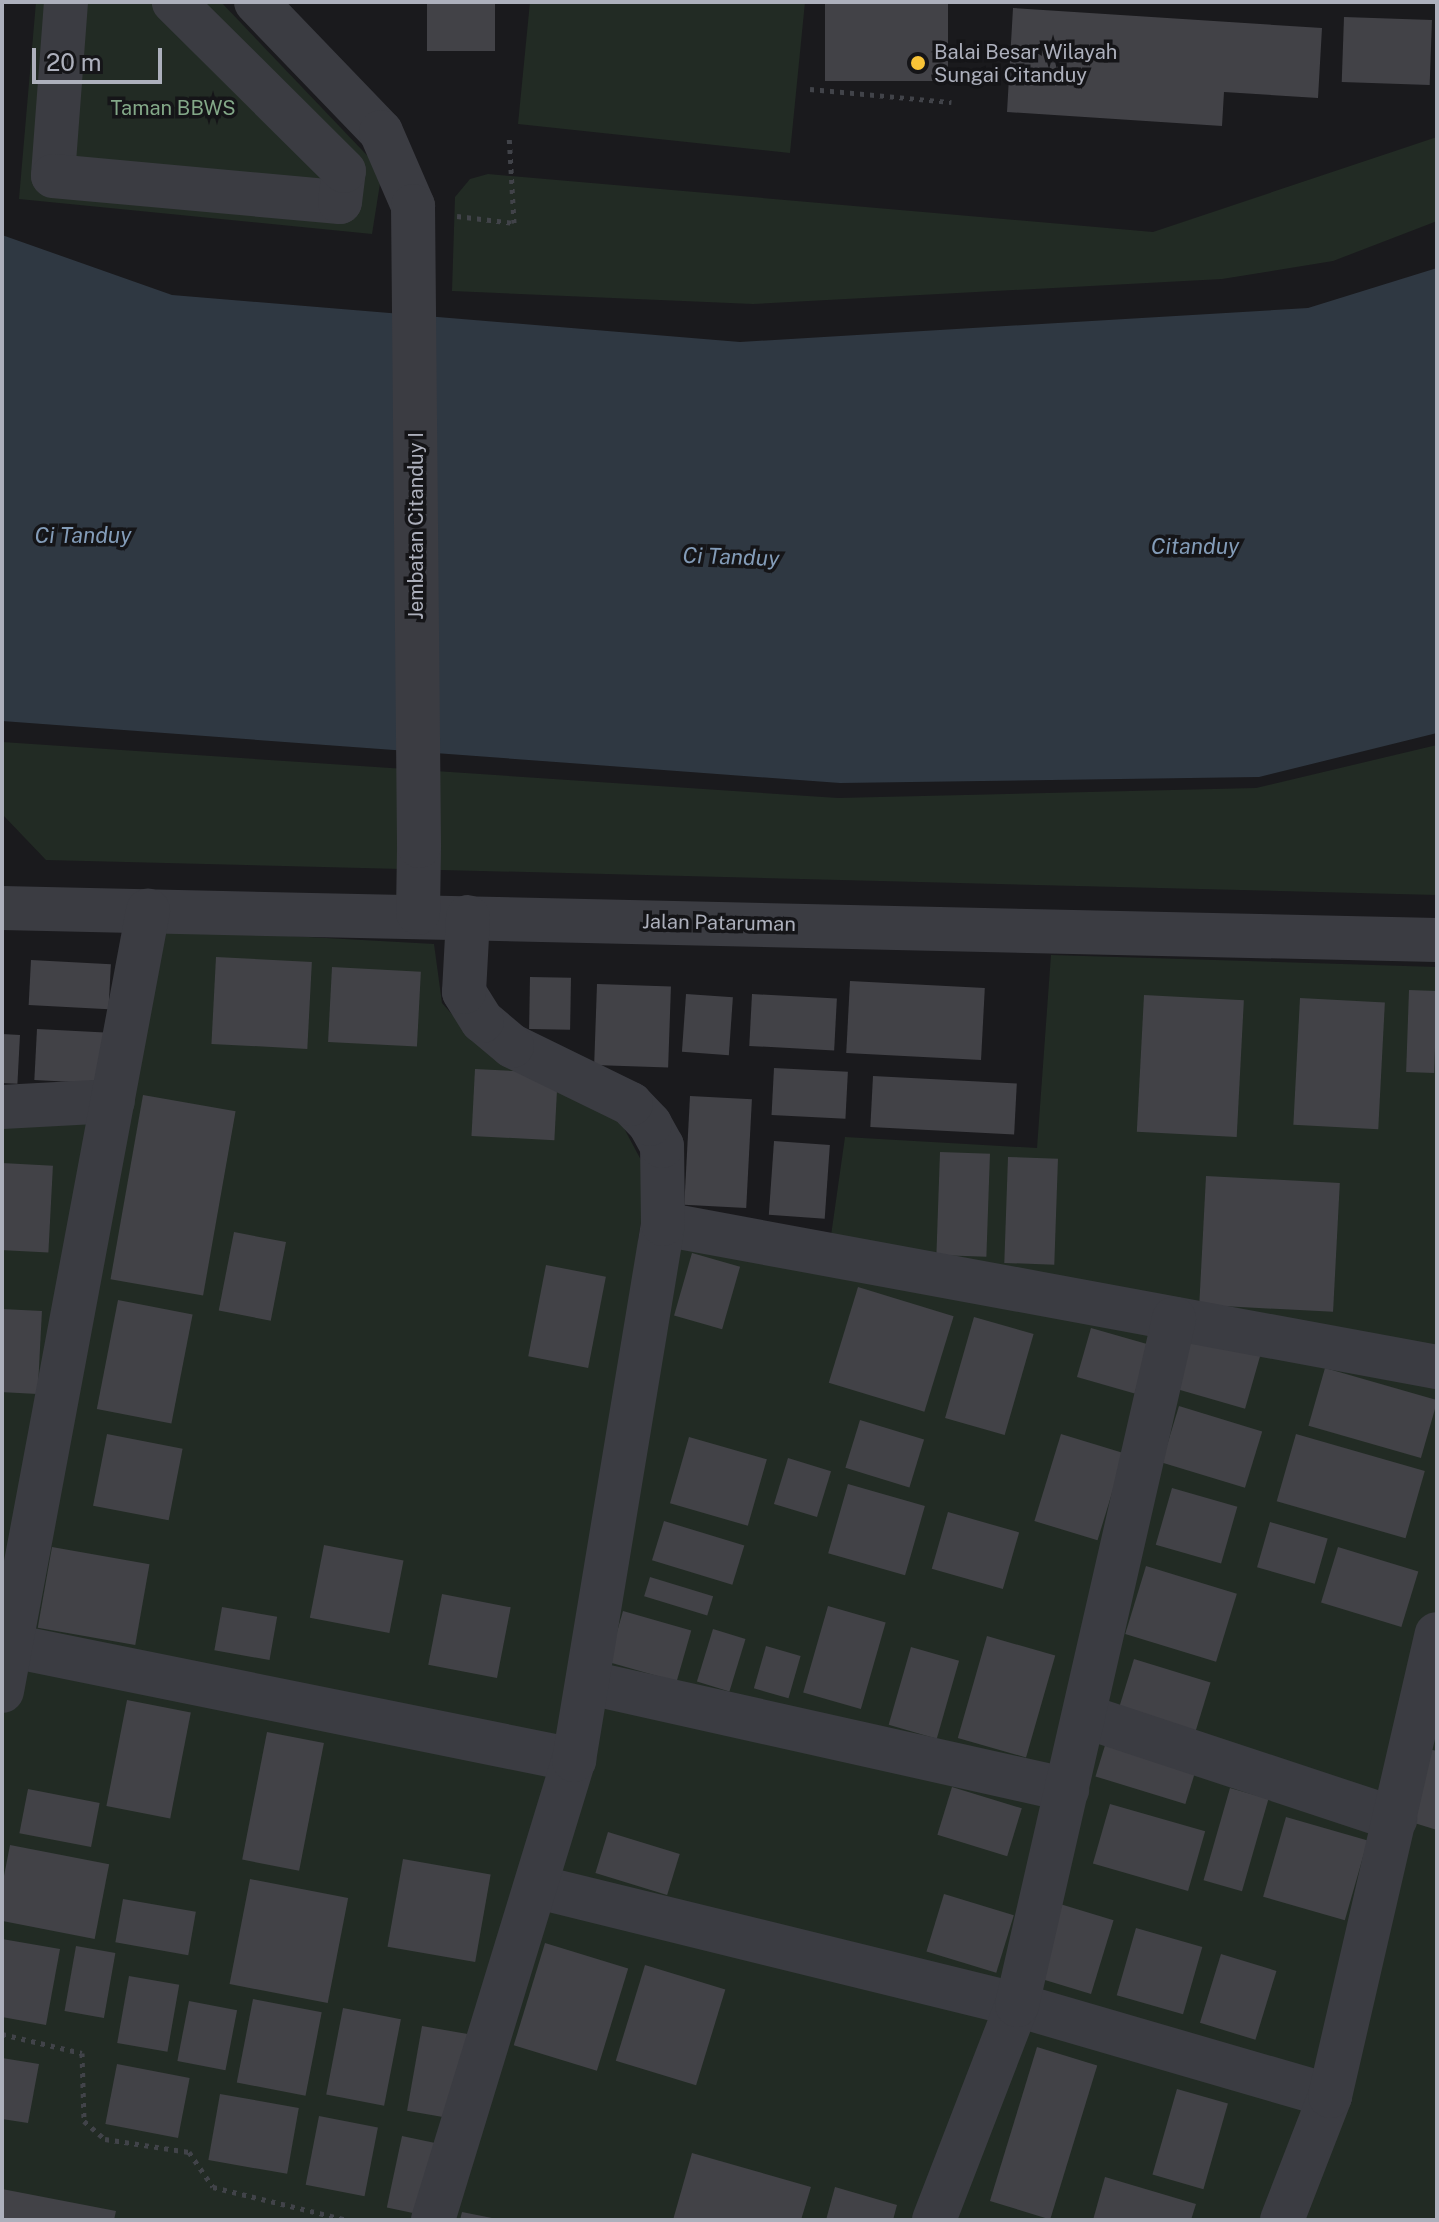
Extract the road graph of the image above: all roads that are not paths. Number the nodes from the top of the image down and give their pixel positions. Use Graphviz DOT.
graph roads {
  1 [pos="66,2"];
  2 [pos="174,2"];
  3 [pos="256,2"];
  4 [pos="2,908"];
  5 [pos="148,911"];
  6 [pos="418,913"];
  7 [pos="468,917"];
  8 [pos="1437,940"];
  9 [pos="113,1101"];
  10 [pos="2,1107"];
  11 [pos="663,1224"];
  12 [pos="1174,1319"];
  13 [pos="1437,1367"];
  14 [pos="1437,1634"];
  15 [pos="7,1644"];
  16 [pos="590,1683"];
  17 [pos="2,1691"];
  18 [pos="1084,1716"];
  19 [pos="574,1760"];
  20 [pos="1067,1790"];
  21 [pos="1395,1819"];
  22 [pos="538,1887"];
  23 [pos="1017,2005"];
  24 [pos="1330,2096"];
  25 [pos="433,2220"];
  26 [pos="934,2220"];
  27 [pos="1282,2220"];
  1 -- 2 [label="street"];
  3 -- 6 [label="street, Jembatan Citanduy I, bridge"];
  4 -- 5 [label="street, Jalan Pataruman"];
  5 -- 6 [label="street, Jalan Pataruman"];
  5 -- 9 [label="street"];
  6 -- 7 [label="street, Jalan Pataruman"];
  7 -- 8 [label="street, Jalan Pataruman"];
  7 -- 11 [label="street"];
  9 -- 10 [label="street"];
  9 -- 15 [label="street"];
  11 -- 12 [label="street"];
  11 -- 16 [label="street"];
  12 -- 13 [label="street"];
  12 -- 18 [label="street"];
  14 -- 21 [label="street"];
  15 -- 17 [label="street"];
  15 -- 19 [label="street"];
  16 -- 19 [label="street"];
  16 -- 20 [label="street"];
  18 -- 20 [label="street"];
  18 -- 21 [label="street"];
  19 -- 22 [label="street"];
  20 -- 23 [label="street"];
  21 -- 24 [label="street"];
  22 -- 23 [label="street"];
  22 -- 25 [label="street"];
  23 -- 24 [label="street"];
  23 -- 26 [label="street"];
  24 -- 27 [label="street"];
}
